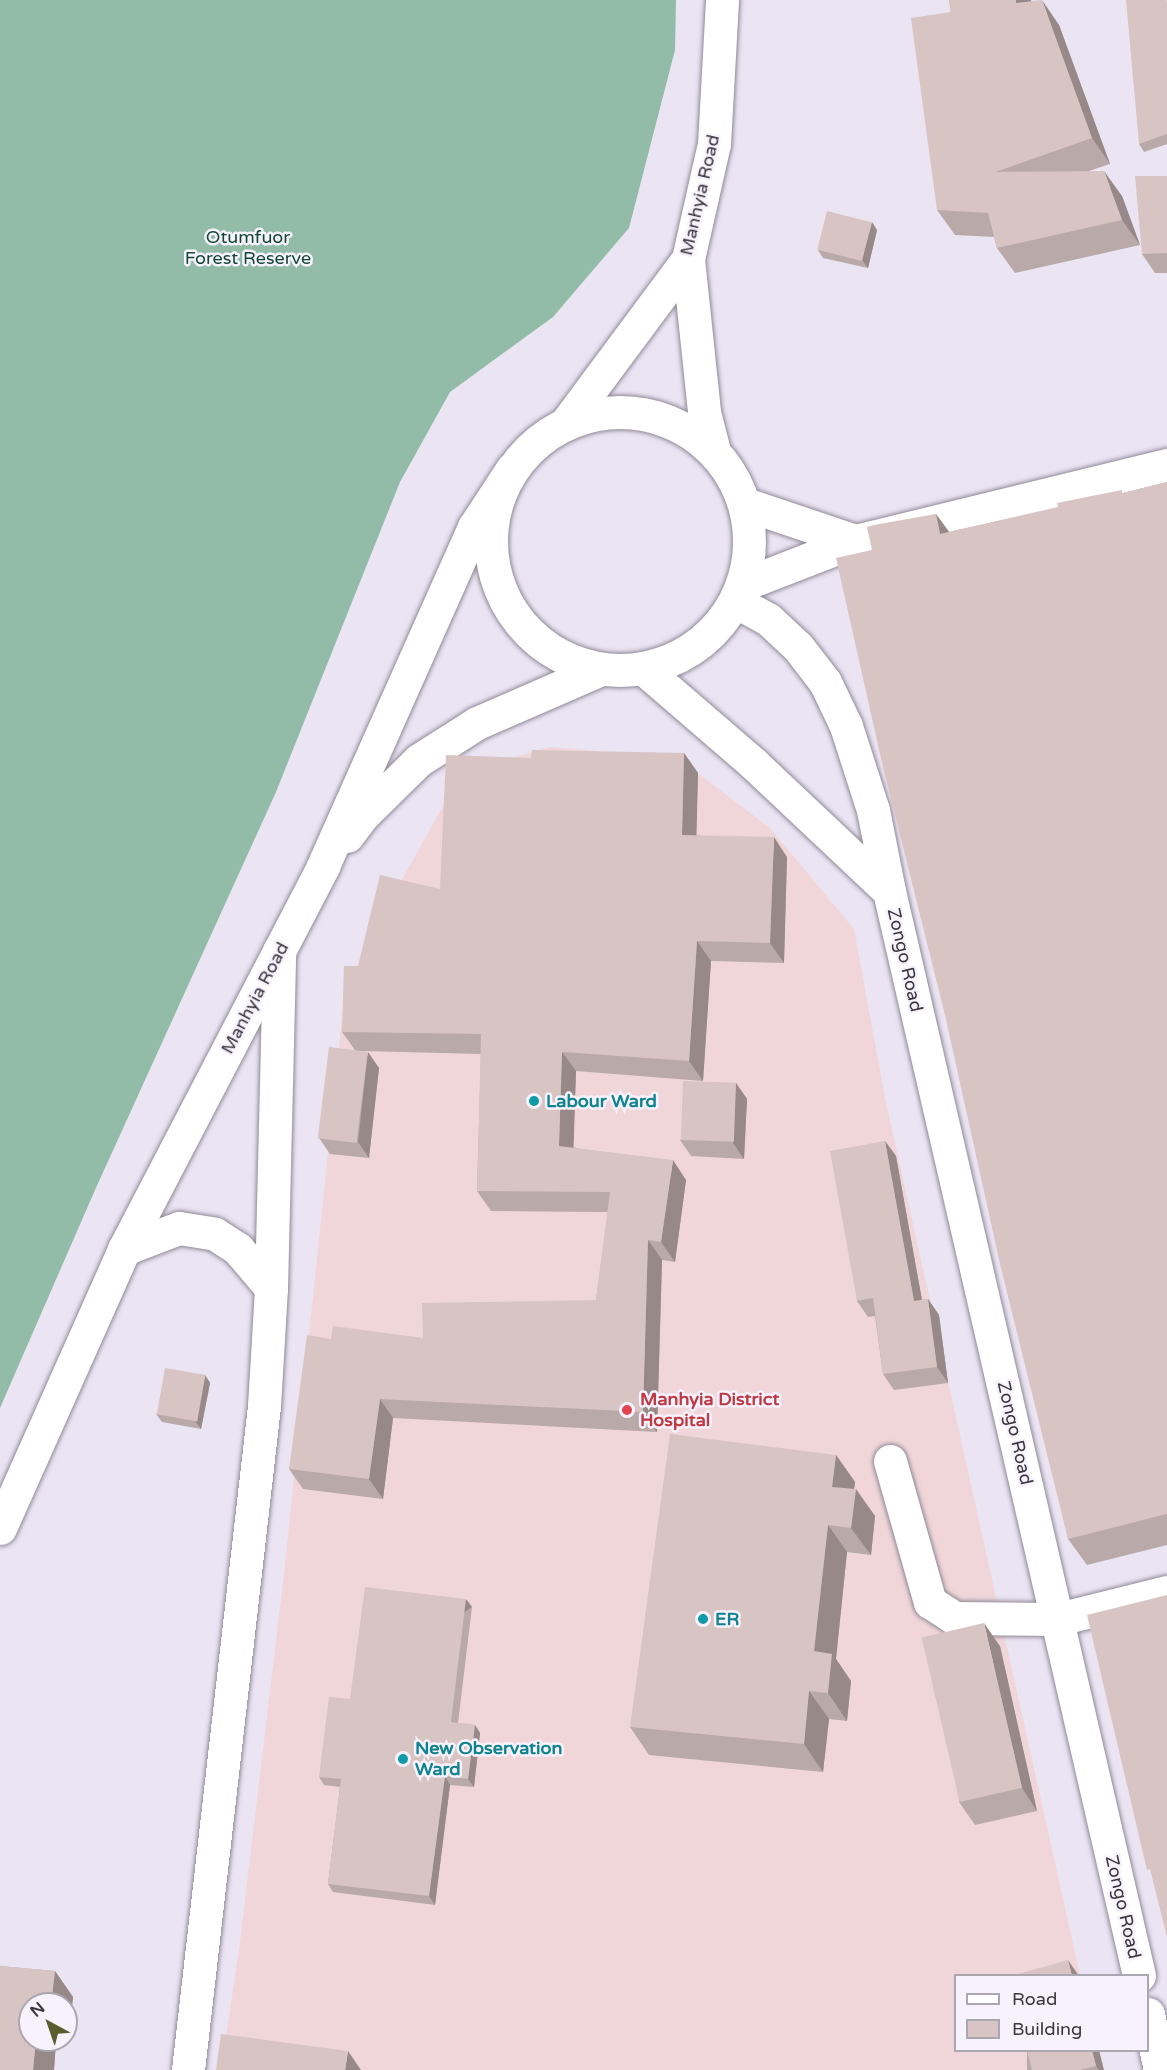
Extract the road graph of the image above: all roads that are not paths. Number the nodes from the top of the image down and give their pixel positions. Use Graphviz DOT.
graph roads {
  1 [pos="722,0"];
  2 [pos="688,259"];
  3 [pos="566,423"];
  4 [pos="714,451"];
  5 [pos="1167,465"];
  6 [pos="512,469"];
  7 [pos="745,504"];
  8 [pos="855,541"];
  9 [pos="739,593"];
  10 [pos="644,669"];
  11 [pos="599,670"];
  12 [pos="323,866"];
  13 [pos="890,891"];
  14 [pos="279,950"];
  15 [pos="124,1249"];
  16 [pos="271,1288"];
  17 [pos="890,1461"];
  18 [pos="0,1528"];
  19 [pos="1167,1592"];
  20 [pos="1058,1619"];
  21 [pos="1139,1974"];
  22 [pos="1149,2019"];
  23 [pos="188,2070"];
  24 [pos="1160,2070"];
  1 -- 2 [label="street, Manhyia Road"];
  2 -- 3 [label="street, Manhyia Road"];
  2 -- 4 [label="street"];
  3 -- 4 [label="street"];
  3 -- 6 [label="street"];
  4 -- 7 [label="street"];
  5 -- 8 [label="street"];
  6 -- 11 [label="street"];
  6 -- 12 [label="street, Manhyia Road"];
  7 -- 8 [label="street"];
  7 -- 9 [label="street"];
  8 -- 9 [label="street"];
  9 -- 10 [label="street"];
  9 -- 13 [label="street, Zongo Road"];
  10 -- 11 [label="street"];
  10 -- 13 [label="street"];
  11 -- 12 [label="street"];
  12 -- 14 [label="street, Manhyia Road"];
  13 -- 20 [label="street, Zongo Road"];
  14 -- 15 [label="street, Manhyia Road"];
  14 -- 16 [label="street"];
  15 -- 16 [label="street"];
  15 -- 18 [label="street, Manhyia Road"];
  16 -- 23 [label="street"];
  17 -- 20 [label="street"];
  19 -- 20 [label="street"];
  20 -- 21 [label="street, Zongo Road"];
  22 -- 24 [label="street"];
}
